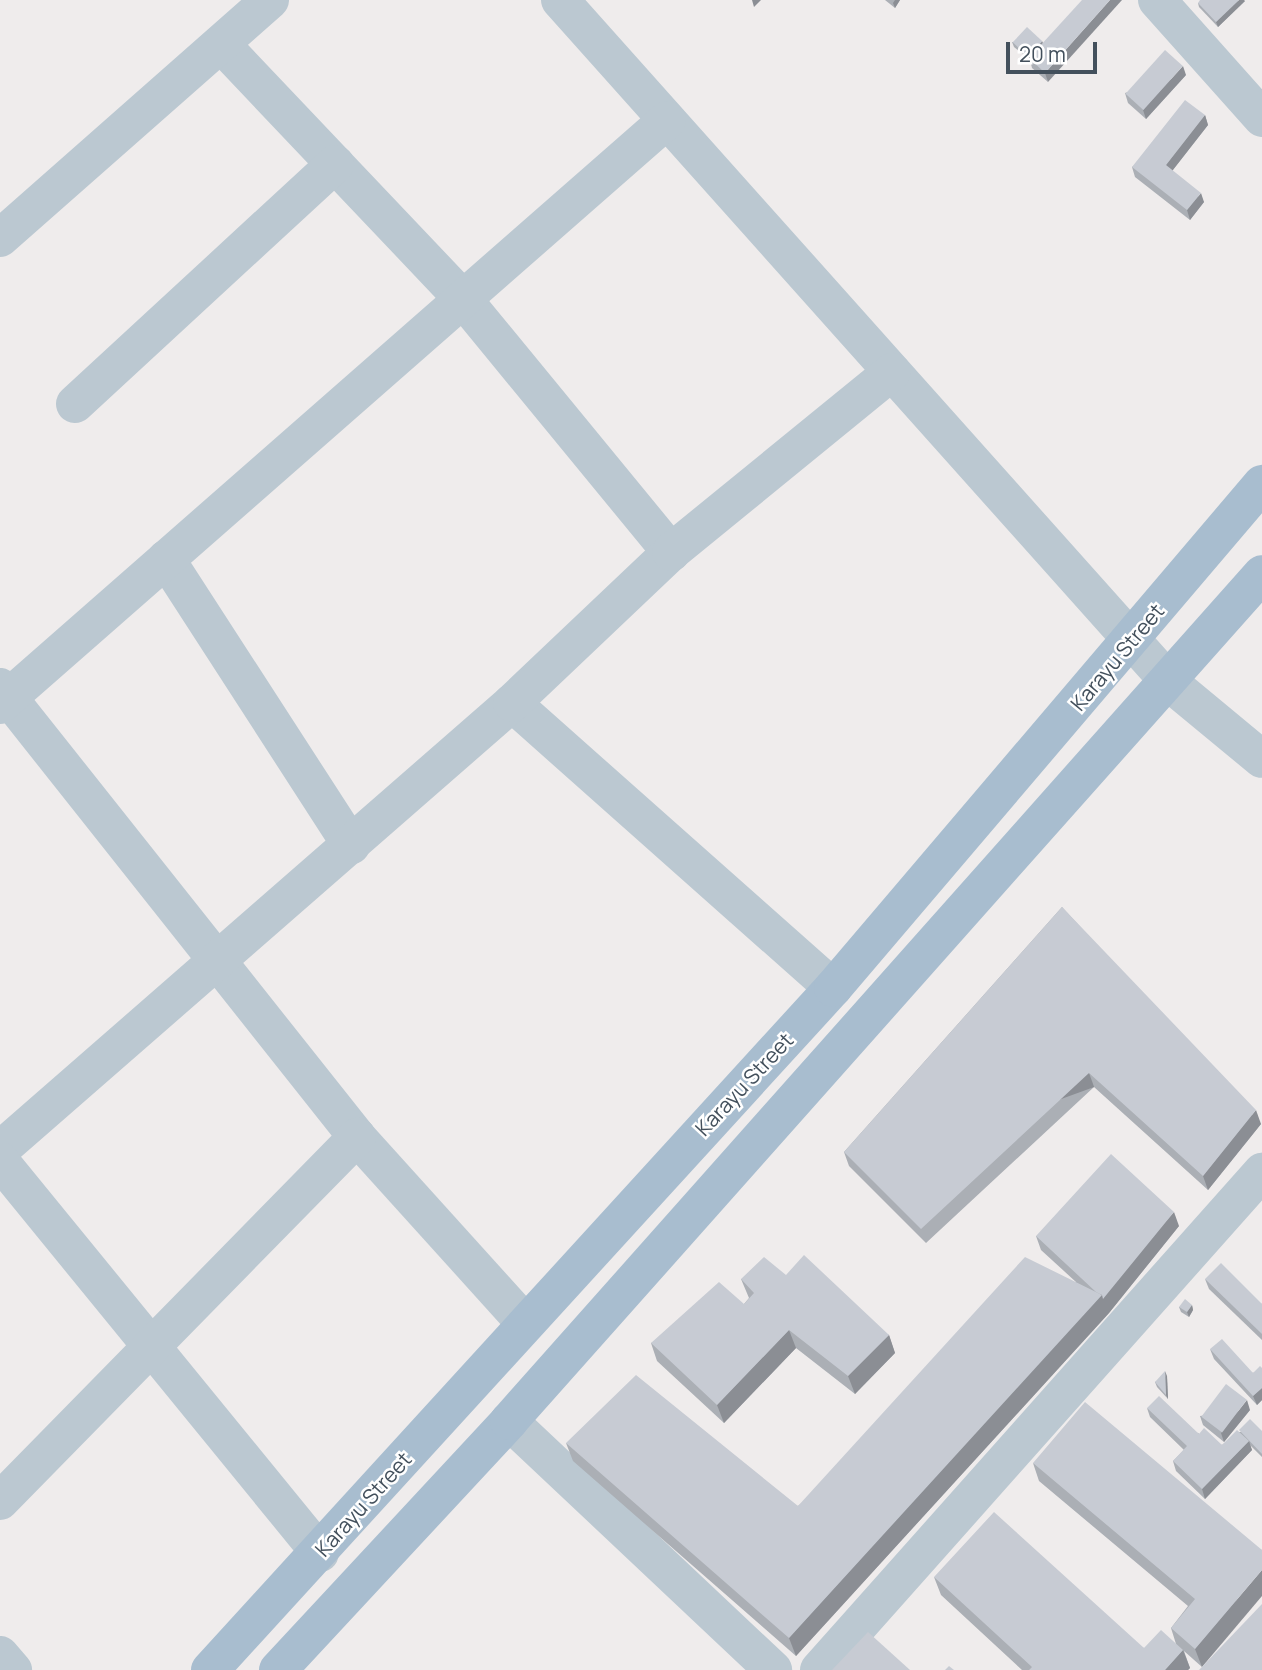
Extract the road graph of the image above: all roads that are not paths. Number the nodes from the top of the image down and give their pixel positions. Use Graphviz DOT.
graph roads {
  1 [pos="270,0"];
  2 [pos="560,0"];
  3 [pos="1157,0"];
  4 [pos="221,44"];
  5 [pos="1262,118"];
  6 [pos="667,120"];
  7 [pos="335,164"];
  8 [pos="0,238"];
  9 [pos="463,299"];
  10 [pos="892,372"];
  11 [pos="75,404"];
  12 [pos="1262,484"];
  13 [pos="671,552"];
  14 [pos="166,559"];
  15 [pos="1262,574"];
  16 [pos="1132,641"];
  17 [pos="1170,683"];
  18 [pos="3,696"];
  19 [pos="512,703"];
  20 [pos="1262,759"];
  21 [pos="351,845"];
  22 [pos="215,965"];
  23 [pos="833,988"];
  24 [pos="356,1137"];
  25 [pos="0,1150"];
  26 [pos="0,1161"];
  27 [pos="1258,1186"];
  28 [pos="525,1323"];
  29 [pos="156,1346"];
  30 [pos="509,1421"];
  31 [pos="0,1501"];
  32 [pos="320,1553"];
  33 [pos="0,1655"];
  34 [pos="13,1670"];
  35 [pos="210,1670"];
  36 [pos="278,1670"];
  37 [pos="773,1670"];
  38 [pos="819,1670"];
  1 -- 4 [label="street"];
  2 -- 6 [label="street"];
  3 -- 5 [label="street"];
  4 -- 7 [label="street"];
  4 -- 8 [label="street"];
  6 -- 9 [label="street"];
  6 -- 10 [label="street"];
  7 -- 9 [label="street"];
  7 -- 11 [label="street"];
  9 -- 13 [label="street"];
  9 -- 14 [label="street"];
  10 -- 13 [label="street"];
  10 -- 16 [label="street"];
  12 -- 16 [label="main road, Karayu Street"];
  13 -- 19 [label="street"];
  14 -- 18 [label="street"];
  14 -- 21 [label="street"];
  15 -- 17 [label="main road"];
  16 -- 17 [label="street"];
  16 -- 23 [label="main road, Karayu Street"];
  17 -- 20 [label="street"];
  17 -- 30 [label="main road"];
  18 -- 22 [label="street"];
  19 -- 21 [label="street"];
  19 -- 23 [label="street"];
  21 -- 22 [label="street"];
  22 -- 24 [label="street"];
  22 -- 25 [label="street"];
  23 -- 28 [label="main road, Karayu Street"];
  24 -- 28 [label="street"];
  24 -- 29 [label="street"];
  26 -- 29 [label="street"];
  27 -- 38 [label="street"];
  28 -- 32 [label="main road, Karayu Street"];
  29 -- 31 [label="street"];
  29 -- 32 [label="street"];
  30 -- 36 [label="main road"];
  30 -- 37 [label="street"];
  32 -- 35 [label="main road, Karayu Street"];
  33 -- 34 [label="street"];
}
